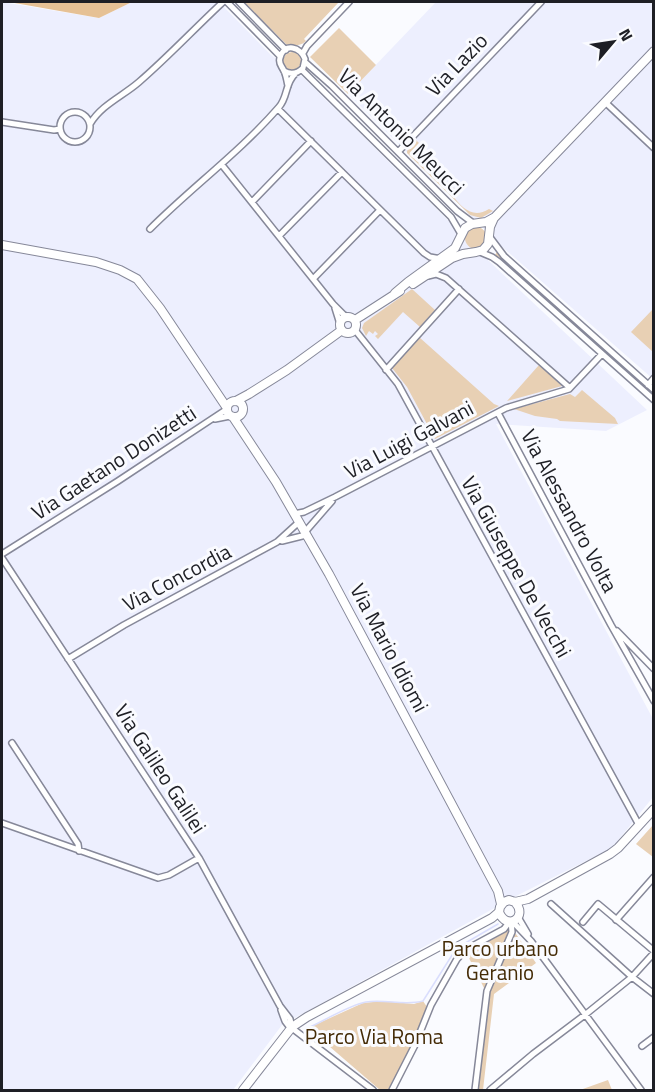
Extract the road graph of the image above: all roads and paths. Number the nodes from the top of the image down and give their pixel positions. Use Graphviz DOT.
graph roads {
  1 [pos="222,2"];
  2 [pos="227,2"];
  3 [pos="239,2"];
  4 [pos="337,2"];
  5 [pos="349,2"];
  6 [pos="541,2"];
  7 [pos="343,8"];
  8 [pos="286,50"];
  9 [pos="301,51"];
  10 [pos="654,51"];
  11 [pos="280,56"];
  12 [pos="305,62"];
  13 [pos="302,70"];
  14 [pos="284,71"];
  15 [pos="294,74"];
  16 [pos="288,86"];
  17 [pos="604,102"];
  18 [pos="103,109"];
  19 [pos="278,109"];
  20 [pos="81,113"];
  21 [pos="2,122"];
  22 [pos="90,124"];
  23 [pos="60,129"];
  24 [pos="311,141"];
  25 [pos="654,148"];
  26 [pos="398,152"];
  27 [pos="222,165"];
  28 [pos="342,172"];
  29 [pos="252,202"];
  30 [pos="380,210"];
  31 [pos="495,217"];
  32 [pos="475,224"];
  33 [pos="150,229"];
  34 [pos="279,236"];
  35 [pos="489,236"];
  36 [pos="461,237"];
  37 [pos="2,245"];
  38 [pos="476,252"];
  39 [pos="424,253"];
  40 [pos="442,261"];
  41 [pos="423,274"];
  42 [pos="446,278"];
  43 [pos="312,279"];
  44 [pos="459,289"];
  45 [pos="333,304"];
  46 [pos="352,319"];
  47 [pos="341,327"];
  48 [pos="355,330"];
  49 [pos="602,354"];
  50 [pos="386,370"];
  51 [pos="654,378"];
  52 [pos="648,385"];
  53 [pos="570,388"];
  54 [pos="654,390"];
  55 [pos="654,400"];
  56 [pos="234,409"];
  57 [pos="498,412"];
  58 [pos="431,446"];
  59 [pos="335,497"];
  60 [pos="297,518"];
  61 [pos="306,533"];
  62 [pos="277,542"];
  63 [pos="2,556"];
  64 [pos="611,625"];
  65 [pos="68,659"];
  66 [pos="654,669"];
  67 [pos="654,701"];
  68 [pos="12,742"];
  69 [pos="654,808"];
  70 [pos="2,823"];
  71 [pos="639,825"];
  72 [pos="80,851"];
  73 [pos="199,858"];
  74 [pos="654,877"];
  75 [pos="498,891"];
  76 [pos="515,903"];
  77 [pos="550,904"];
  78 [pos="505,917"];
  79 [pos="616,920"];
  80 [pos="583,922"];
  81 [pos="654,952"];
  82 [pos="632,977"];
  83 [pos="654,994"];
  84 [pos="586,1014"];
  85 [pos="292,1027"];
  86 [pos="654,1037"];
  87 [pos="642,1046"];
  88 [pos="243,1090"];
  89 [pos="373,1090"];
  90 [pos="392,1090"];
  91 [pos="475,1090"];
  92 [pos="489,1090"];
  93 [pos="641,1090"];
  1 -- 18 [label="street"];
  2 -- 11 [label="street"];
  3 -- 8 [label="street"];
  4 -- 7 [label="street"];
  5 -- 7 [label="street"];
  6 -- 26 [label="street, Via Lazio"];
  7 -- 9 [label="street"];
  8 -- 9 [label="street"];
  8 -- 11 [label="street"];
  9 -- 12 [label="street"];
  10 -- 17 [label="street"];
  11 -- 14 [label="street"];
  12 -- 13 [label="street"];
  12 -- 26 [label="street, Via Antonio Meucci"];
  13 -- 15 [label="street"];
  13 -- 36 [label="street, Via Antonio Meucci"];
  14 -- 15 [label="street"];
  14 -- 16 [label="street"];
  15 -- 16 [label="street"];
  16 -- 19 [label="street"];
  17 -- 25 [label="street"];
  17 -- 31 [label="street"];
  18 -- 20 [label="street"];
  18 -- 22 [label="street"];
  19 -- 24 [label="street"];
  19 -- 27 [label="street"];
  20 -- 22 [label="street"];
  20 -- 23 [label="street"];
  21 -- 23 [label="street"];
  22 -- 23 [label="street"];
  24 -- 28 [label="street"];
  24 -- 29 [label="street"];
  26 -- 32 [label="street, Via Antonio Meucci"];
  27 -- 29 [label="street"];
  27 -- 33 [label="street"];
  28 -- 30 [label="street"];
  28 -- 34 [label="street"];
  29 -- 34 [label="street"];
  30 -- 39 [label="street"];
  30 -- 43 [label="street"];
  31 -- 32 [label="street"];
  31 -- 35 [label="street"];
  32 -- 35 [label="street"];
  32 -- 36 [label="street"];
  34 -- 43 [label="street"];
  35 -- 38 [label="street"];
  35 -- 52 [label="street"];
  36 -- 38 [label="street"];
  36 -- 40 [label="street"];
  37 -- 56 [label="street"];
  38 -- 40 [label="street"];
  38 -- 49 [label="street"];
  39 -- 40 [label="street"];
  39 -- 41 [label="street"];
  40 -- 41 [label="street"];
  40 -- 42 [label="street"];
  41 -- 42 [label="street"];
  41 -- 46 [label="street"];
  42 -- 44 [label="street"];
  43 -- 45 [label="street"];
  44 -- 50 [label="street"];
  44 -- 53 [label="street"];
  45 -- 46 [label="street"];
  45 -- 47 [label="street"];
  46 -- 47 [label="street"];
  46 -- 48 [label="street"];
  47 -- 48 [label="street"];
  47 -- 56 [label="street"];
  48 -- 50 [label="street, Via Giuseppe De Vecchi"];
  49 -- 53 [label="street"];
  49 -- 55 [label="street"];
  50 -- 58 [label="street, Via Giuseppe De Vecchi"];
  51 -- 52 [label="street"];
  52 -- 54 [label="street"];
  53 -- 57 [label="street, Via Luigi Galvani"];
  56 -- 60 [label="street, Via Mario Idiomi"];
  56 -- 63 [label="street, Via Gaetano Donizetti"];
  57 -- 58 [label="street, Via Luigi Galvani"];
  57 -- 64 [label="street, Via Alessandro Volta"];
  58 -- 59 [label="street, Via Luigi Galvani"];
  58 -- 71 [label="street, Via Giuseppe De Vecchi"];
  59 -- 60 [label="street, Via Luigi Galvani"];
  59 -- 61 [label="street, Via Luigi Galvani"];
  60 -- 61 [label="street, Via Mario Idiomi"];
  60 -- 62 [label="street, Via Concordia"];
  61 -- 62 [label="street"];
  61 -- 75 [label="street, Via Mario Idiomi"];
  62 -- 65 [label="street, Via Concordia"];
  63 -- 65 [label="street, Via Galileo Galilei"];
  64 -- 66 [label="street, Via Alessandro Volta"];
  64 -- 67 [label="street, Via Alessandro Volta"];
  65 -- 73 [label="street, Via Galileo Galilei"];
  68 -- 72 [label="street"];
  69 -- 71 [label="street"];
  70 -- 72 [label="street"];
  71 -- 76 [label="street"];
  72 -- 73 [label="street"];
  73 -- 85 [label="street, Via Galileo Galilei"];
  74 -- 79 [label="street"];
  75 -- 76 [label="street, Via Mario Idiomi"];
  75 -- 78 [label="street, Via Mario Idiomi"];
  76 -- 78 [label="street"];
  76 -- 78 [label="street"];
  77 -- 82 [label="street"];
  78 -- 84 [label="street"];
  78 -- 85 [label="street"];
  78 -- 90 [label="street"];
  78 -- 91 [label="street"];
  79 -- 80 [label="street"];
  79 -- 81 [label="street"];
  81 -- 82 [label="street"];
  82 -- 83 [label="street"];
  82 -- 84 [label="street"];
  84 -- 92 [label="street"];
  84 -- 93 [label="street"];
  85 -- 88 [label="street"];
  85 -- 89 [label="street"];
  86 -- 87 [label="street"];
}
